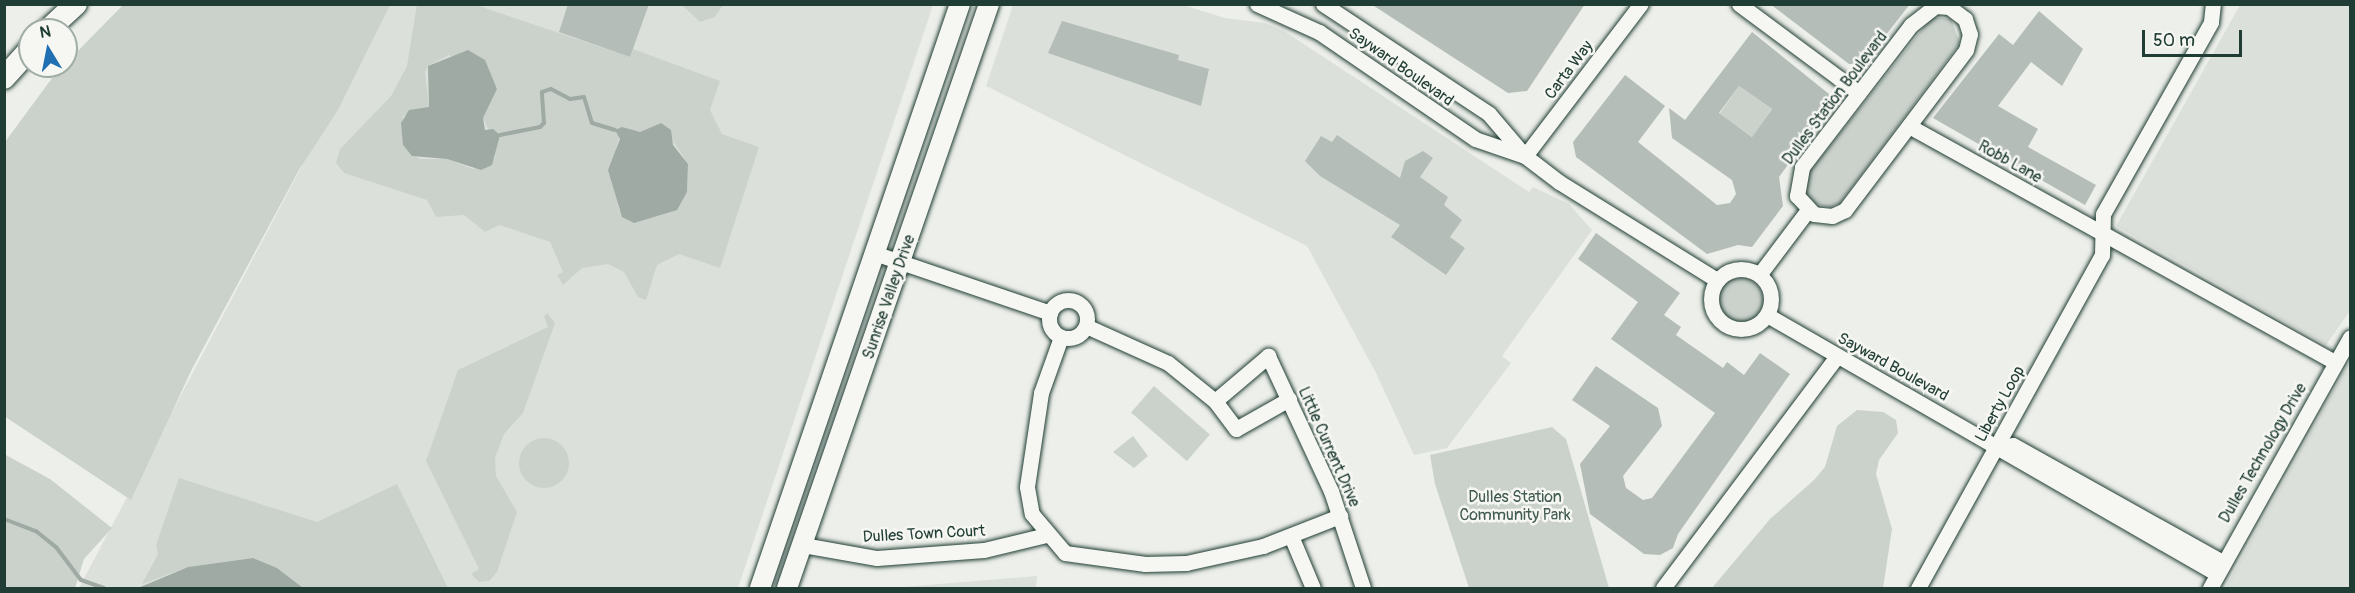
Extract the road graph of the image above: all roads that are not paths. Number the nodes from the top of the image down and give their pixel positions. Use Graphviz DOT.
graph roads {
  1 [pos="76,4"];
  2 [pos="960,4"];
  3 [pos="991,4"];
  4 [pos="1257,4"];
  5 [pos="1323,4"];
  6 [pos="1641,4"];
  7 [pos="1739,4"];
  8 [pos="2212,4"];
  9 [pos="1961,8"];
  10 [pos="61,18"];
  11 [pos="18,62"];
  12 [pos="4,78"];
  13 [pos="1859,93"];
  14 [pos="1909,126"];
  15 [pos="1525,156"];
  16 [pos="1808,210"];
  17 [pos="2098,231"];
  18 [pos="874,253"];
  19 [pos="903,260"];
  20 [pos="1759,275"];
  21 [pos="1717,280"];
  22 [pos="1050,313"];
  23 [pos="1767,315"];
  24 [pos="1086,326"];
  25 [pos="1062,337"];
  26 [pos="2350,337"];
  27 [pos="1837,356"];
  28 [pos="2335,362"];
  29 [pos="1289,399"];
  30 [pos="1215,402"];
  31 [pos="2000,447"];
  32 [pos="1340,516"];
  33 [pos="1046,535"];
  34 [pos="1291,536"];
  35 [pos="803,545"];
  36 [pos="2219,568"];
  37 [pos="759,588"];
  38 [pos="787,588"];
  39 [pos="1313,588"];
  40 [pos="1363,588"];
  41 [pos="1663,588"];
  42 [pos="1918,588"];
  43 [pos="2210,588"];
  1 -- 10 [label="highway"];
  2 -- 18 [label="main road, Sunrise Valley Drive"];
  3 -- 19 [label="main road, Sunrise Valley Drive"];
  4 -- 15 [label="street, Sayward Boulevard"];
  5 -- 15 [label="street, Sayward Boulevard"];
  6 -- 15 [label="street, Carta Way"];
  7 -- 13 [label="street"];
  8 -- 17 [label="street, Liberty Loop"];
  9 -- 13 [label="street, Dulles Station Boulevard"];
  9 -- 14 [label="street, Dulles Station Boulevard"];
  11 -- 12 [label="highway"];
  13 -- 16 [label="street, Dulles Station Boulevard"];
  14 -- 16 [label="street, Dulles Station Boulevard"];
  14 -- 17 [label="street, Robb Lane"];
  15 -- 21 [label="street, Sayward Boulevard"];
  16 -- 20 [label="street"];
  17 -- 28 [label="street"];
  17 -- 31 [label="street, Liberty Loop"];
  18 -- 19 [label="street"];
  18 -- 37 [label="main road, Sunrise Valley Drive"];
  19 -- 22 [label="street"];
  19 -- 35 [label="main road, Sunrise Valley Drive"];
  20 -- 21 [label="street"];
  20 -- 23 [label="street"];
  21 -- 23 [label="street"];
  22 -- 24 [label="street"];
  22 -- 25 [label="street"];
  23 -- 27 [label="street, Sayward Boulevard"];
  24 -- 25 [label="street"];
  24 -- 30 [label="street"];
  25 -- 33 [label="street"];
  26 -- 28 [label="street, Dulles Technology Drive"];
  27 -- 31 [label="street, Sayward Boulevard"];
  27 -- 41 [label="street"];
  28 -- 36 [label="street, Dulles Technology Drive"];
  29 -- 30 [label="street"];
  29 -- 30 [label="street, Little Current Drive"];
  29 -- 32 [label="street, Little Current Drive"];
  31 -- 36 [label="street, Sayward Boulevard"];
  31 -- 42 [label="street, Liberty Loop"];
  32 -- 34 [label="street"];
  32 -- 40 [label="street, Little Current Drive"];
  33 -- 34 [label="street"];
  33 -- 35 [label="street, Dulles Town Court"];
  34 -- 39 [label="street"];
  35 -- 38 [label="main road, Sunrise Valley Drive"];
  36 -- 43 [label="street, Dulles Technology Drive"];
}
